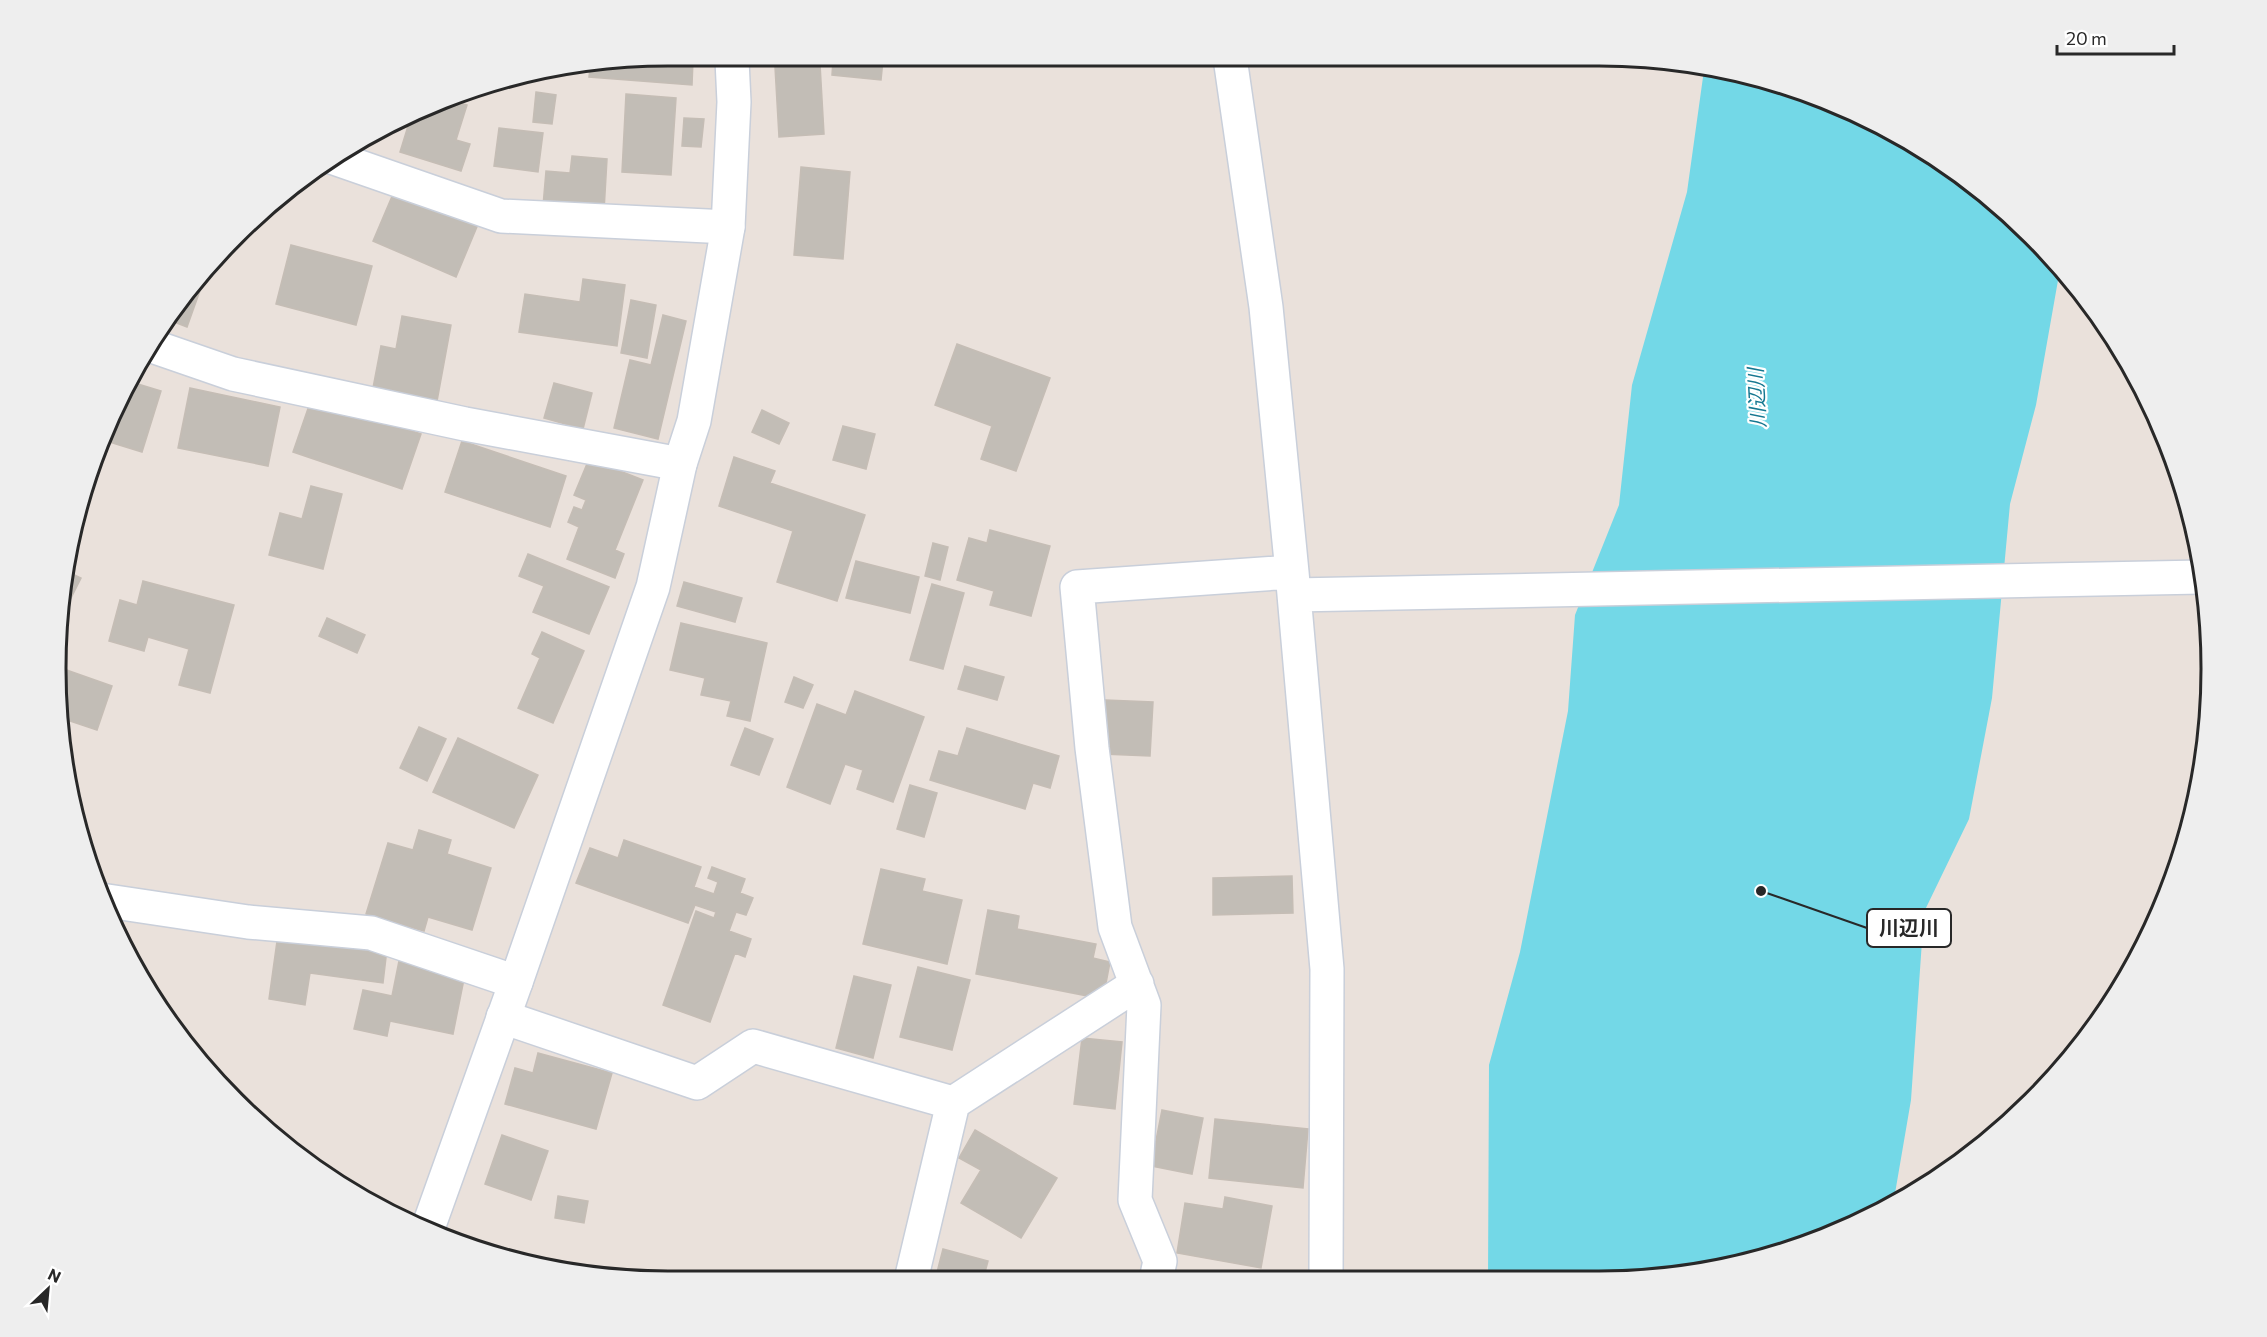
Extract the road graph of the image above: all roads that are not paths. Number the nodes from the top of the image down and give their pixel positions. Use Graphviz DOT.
graph roads {
  1 [pos="732,66"];
  2 [pos="1231,66"];
  3 [pos="344,162"];
  4 [pos="728,227"];
  5 [pos="159,348"];
  6 [pos="680,464"];
  7 [pos="2192,577"];
  8 [pos="1293,583"];
  9 [pos="113,902"];
  10 [pos="516,982"];
  11 [pos="1137,984"];
  12 [pos="504,1017"];
  13 [pos="953,1103"];
  14 [pos="430,1222"];
  15 [pos="913,1271"];
  16 [pos="1158,1271"];
  17 [pos="1326,1271"];
  1 -- 4 [label="street"];
  2 -- 8 [label="street"];
  3 -- 4 [label="street"];
  4 -- 6 [label="street"];
  5 -- 6 [label="street"];
  6 -- 10 [label="street"];
  7 -- 8 [label="street"];
  8 -- 11 [label="street"];
  8 -- 17 [label="street"];
  9 -- 10 [label="street"];
  10 -- 12 [label="street"];
  11 -- 13 [label="street"];
  11 -- 16 [label="street"];
  12 -- 13 [label="street"];
  12 -- 14 [label="street"];
  13 -- 15 [label="street"];
}
